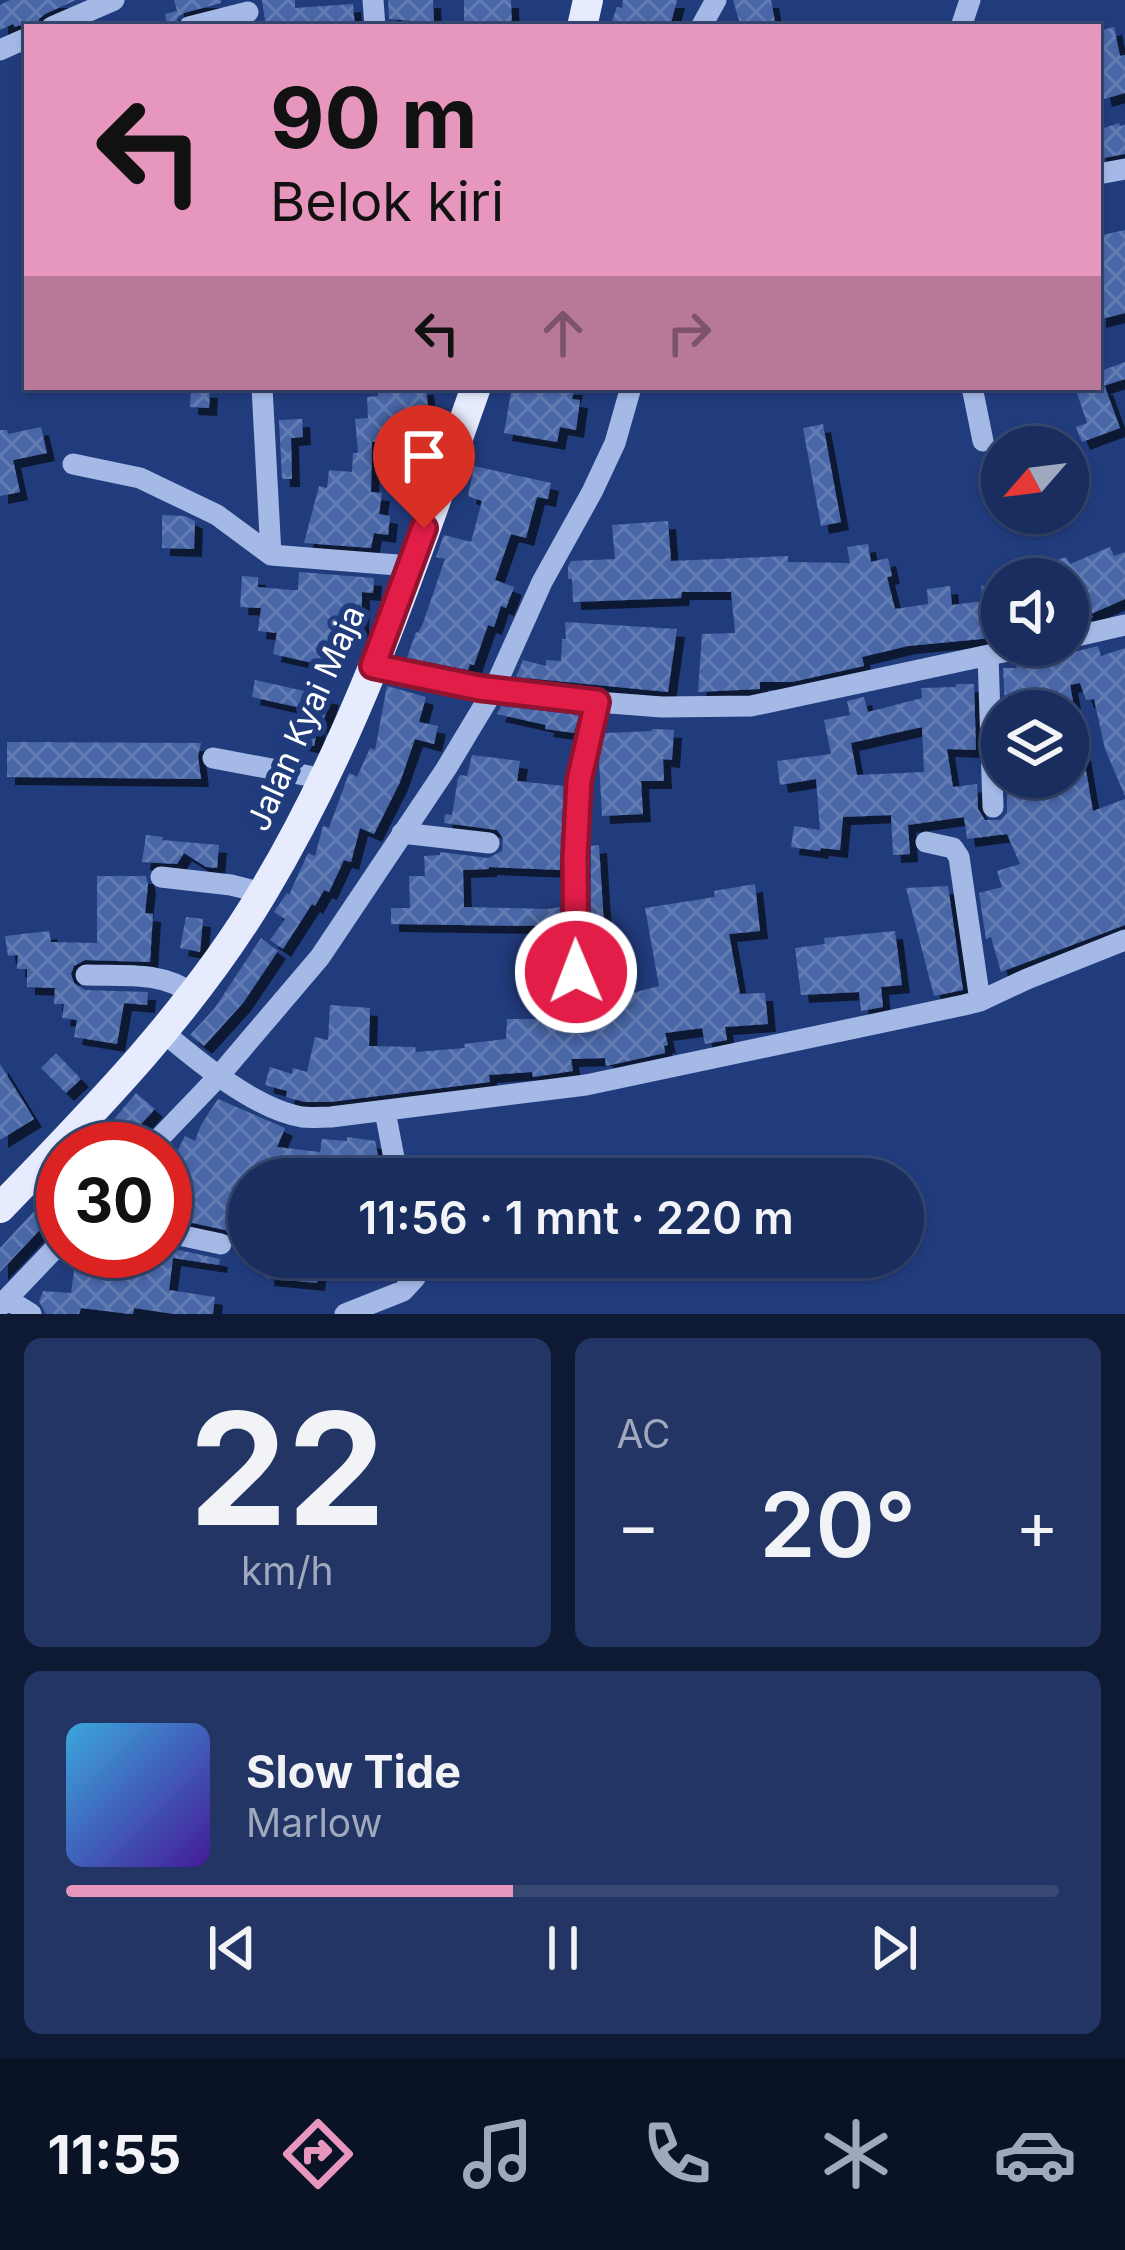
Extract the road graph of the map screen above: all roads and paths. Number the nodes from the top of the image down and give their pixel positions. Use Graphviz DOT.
graph roads {
  1 [pos="115,0"];
  2 [pos="248,13"];
  3 [pos="59,24"];
  4 [pos="202,24"];
  5 [pos="262,390"];
  6 [pos="475,390"];
  7 [pos="630,390"];
  8 [pos="973,390"];
  9 [pos="981,431"];
  10 [pos="453,452"];
  11 [pos="386,457"];
  12 [pos="73,464"];
  13 [pos="271,555"];
  14 [pos="410,566"];
  15 [pos="1125,625"];
  16 [pos="1089,633"];
  17 [pos="981,657"];
  18 [pos="373,666"];
  19 [pos="988,666"];
  20 [pos="479,687"];
  21 [pos="597,702"];
  22 [pos="213,758"];
  23 [pos="325,779"];
  24 [pos="992,807"];
  25 [pos="402,833"];
  26 [pos="926,842"];
  27 [pos="489,843"];
  28 [pos="161,877"];
  29 [pos="263,893"];
  30 [pos="1125,940"];
  31 [pos="576,972"];
  32 [pos="86,975"];
  33 [pos="194,994"];
  34 [pos="980,1001"];
  35 [pos="163,1032"];
  36 [pos="207,1068"];
  37 [pos="385,1111"];
  38 [pos="168,1122"];
  39 [pos="394,1158"];
  40 [pos="0,1208"];
  41 [pos="192,1238"];
  42 [pos="220,1244"];
  43 [pos="36,1268"];
  44 [pos="415,1278"];
  45 [pos="3,1302"];
  46 [pos="32,1314"];
  47 [pos="345,1314"];
  1 -- 3 [label="street"];
  2 -- 4 [label="street"];
  5 -- 13 [label="street"];
  6 -- 10 [label="main road, Jalan Kyai Maja"];
  7 -- 20 [label="street"];
  8 -- 9 [label="street"];
  10 -- 11 [label="street"];
  10 -- 14 [label="main road, Jalan Kyai Maja"];
  12 -- 13 [label="street"];
  13 -- 14 [label="street"];
  14 -- 18 [label="main road, Jalan Kyai Maja"];
  15 -- 16 [label="street"];
  17 -- 21 [label="street"];
  18 -- 20 [label="street"];
  18 -- 23 [label="main road, Jalan Kyai Maja"];
  19 -- 24 [label="street"];
  20 -- 21 [label="street"];
  20 -- 25 [label="street"];
  21 -- 31 [label="street"];
  22 -- 23 [label="street"];
  23 -- 29 [label="main road, Jalan Kyai Maja"];
  25 -- 27 [label="street"];
  25 -- 36 [label="street"];
  26 -- 34 [label="street"];
  28 -- 29 [label="street"];
  29 -- 33 [label="main road, Jalan Kyai Maja"];
  30 -- 34 [label="street"];
  32 -- 33 [label="street"];
  33 -- 35 [label="main road, Jalan Kyai Maja"];
  34 -- 37 [label="street"];
  35 -- 36 [label="street"];
  35 -- 40 [label="main road, Jalan Kyai Maja"];
  36 -- 37 [label="street"];
  36 -- 38 [label="street"];
  37 -- 39 [label="street"];
  41 -- 42 [label="street"];
  43 -- 45 [label="street"];
  44 -- 47 [label="street"];
  45 -- 46 [label="street"];
}
